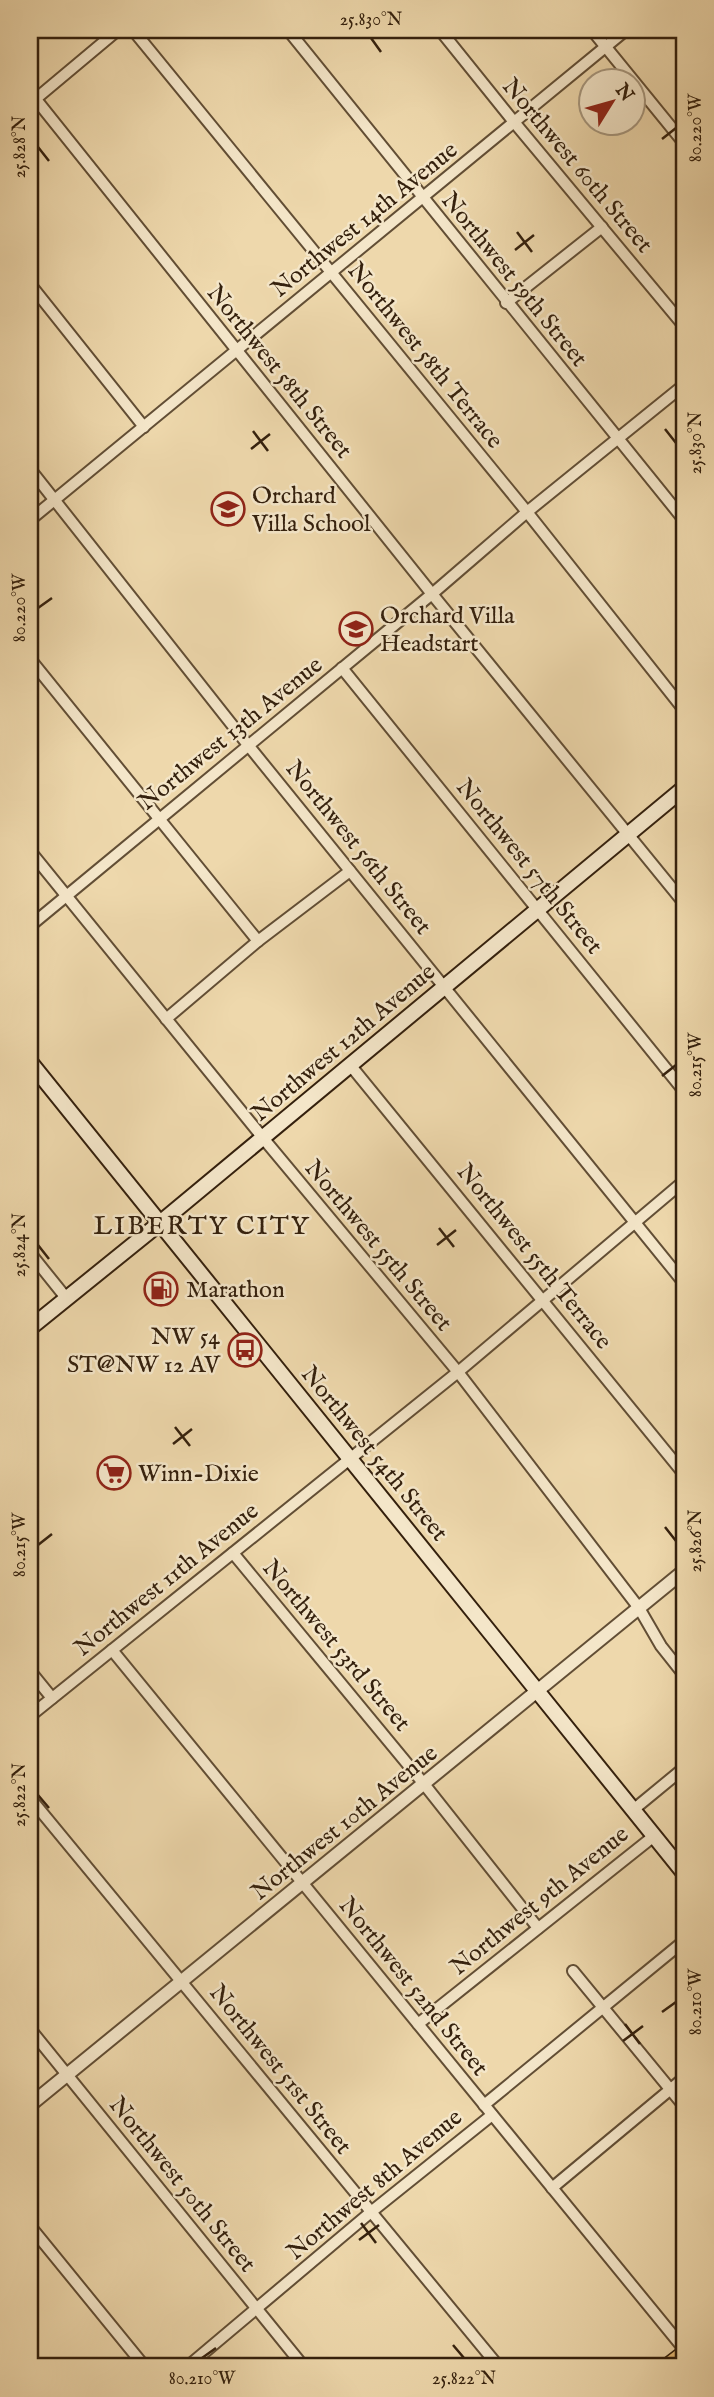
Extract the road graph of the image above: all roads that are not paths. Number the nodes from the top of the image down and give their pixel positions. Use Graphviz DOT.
graph roads {
  1 [pos="118,30"];
  2 [pos="134,30"];
  3 [pos="288,30"];
  4 [pos="440,30"];
  5 [pos="592,30"];
  6 [pos="626,30"];
  7 [pos="606,46"];
  8 [pos="32,99"];
  9 [pos="514,122"];
  10 [pos="684,143"];
  11 [pos="423,199"];
  12 [pos="602,227"];
  13 [pos="331,272"];
  14 [pos="30,284"];
  15 [pos="506,303"];
  16 [pos="684,326"];
  17 [pos="237,350"];
  18 [pos="684,385"];
  19 [pos="144,426"];
  20 [pos="617,438"];
  21 [pos="30,469"];
  22 [pos="55,500"];
  23 [pos="527,512"];
  24 [pos="30,520"];
  25 [pos="684,520"];
  26 [pos="432,594"];
  27 [pos="30,659"];
  28 [pos="342,668"];
  29 [pos="684,710"];
  30 [pos="248,745"];
  31 [pos="684,788"];
  32 [pos="160,818"];
  33 [pos="629,835"];
  34 [pos="30,851"];
  35 [pos="350,871"];
  36 [pos="66,896"];
  37 [pos="684,903"];
  38 [pos="538,910"];
  39 [pos="30,926"];
  40 [pos="258,941"];
  41 [pos="446,987"];
  42 [pos="166,1019"];
  43 [pos="30,1062"];
  44 [pos="351,1066"];
  45 [pos="684,1091"];
  46 [pos="263,1138"];
  47 [pos="684,1181"];
  48 [pos="635,1221"];
  49 [pos="160,1223"];
  50 [pos="30,1253"];
  51 [pos="684,1283"];
  52 [pos="67,1299"];
  53 [pos="543,1299"];
  54 [pos="30,1328"];
  55 [pos="457,1372"];
  56 [pos="349,1458"];
  57 [pos="684,1475"];
  58 [pos="233,1553"];
  59 [pos="684,1572"];
  60 [pos="639,1608"];
  61 [pos="112,1650"];
  62 [pos="30,1671"];
  63 [pos="684,1675"];
  64 [pos="538,1692"];
  65 [pos="52,1698"];
  66 [pos="30,1716"];
  67 [pos="684,1768"];
  68 [pos="424,1784"];
  69 [pos="30,1798"];
  70 [pos="633,1810"];
  71 [pos="654,1836"];
  72 [pos="684,1873"];
  73 [pos="303,1884"];
  74 [pos="538,1928"];
  75 [pos="684,1941"];
  76 [pos="573,1971"];
  77 [pos="182,1983"];
  78 [pos="605,2007"];
  79 [pos="418,2024"];
  80 [pos="30,2029"];
  81 [pos="67,2074"];
  82 [pos="684,2078"];
  83 [pos="671,2090"];
  84 [pos="30,2105"];
  85 [pos="484,2105"];
  86 [pos="684,2106"];
  87 [pos="492,2115"];
  88 [pos="552,2188"];
  89 [pos="371,2212"];
  90 [pos="30,2226"];
  91 [pos="258,2309"];
  92 [pos="684,2351"];
  93 [pos="145,2367"];
  94 [pos="187,2367"];
  95 [pos="304,2367"];
  96 [pos="499,2367"];
  97 [pos="667,2367"];
  1 -- 8 [label="street"];
  2 -- 13 [label="street, Northwest 58th Terrace"];
  3 -- 11 [label="street, Northwest 59th Street"];
  4 -- 9 [label="street, Northwest 60th Street"];
  5 -- 7 [label="street"];
  6 -- 7 [label="street, Northwest 14th Avenue"];
  7 -- 9 [label="street, Northwest 14th Avenue"];
  7 -- 10 [label="street"];
  8 -- 17 [label="street, Northwest 58th Street"];
  9 -- 11 [label="street, Northwest 14th Avenue"];
  9 -- 12 [label="street, Northwest 60th Street"];
  11 -- 13 [label="street, Northwest 14th Avenue"];
  11 -- 15 [label="street, Northwest 59th Street"];
  12 -- 15 [label="street"];
  12 -- 16 [label="street, Northwest 60th Street"];
  13 -- 17 [label="street, Northwest 14th Avenue"];
  13 -- 23 [label="street, Northwest 58th Terrace"];
  14 -- 19 [label="street"];
  15 -- 20 [label="street, Northwest 59th Street"];
  17 -- 19 [label="street, Northwest 14th Avenue"];
  17 -- 26 [label="street, Northwest 58th Street"];
  18 -- 20 [label="street, Northwest 13th Avenue"];
  19 -- 22 [label="street, Northwest 14th Avenue"];
  20 -- 23 [label="street, Northwest 13th Avenue"];
  20 -- 25 [label="street, Northwest 59th Street"];
  21 -- 22 [label="street, Northwest 56th Street"];
  22 -- 24 [label="street, Northwest 14th Avenue"];
  22 -- 30 [label="street, Northwest 56th Street"];
  23 -- 26 [label="street, Northwest 13th Avenue"];
  23 -- 29 [label="street, Northwest 58th Terrace"];
  26 -- 28 [label="street, Northwest 13th Avenue"];
  26 -- 33 [label="street, Northwest 58th Street"];
  27 -- 32 [label="street"];
  28 -- 30 [label="street, Northwest 13th Avenue"];
  28 -- 38 [label="street, Northwest 57th Street"];
  30 -- 32 [label="street, Northwest 13th Avenue"];
  30 -- 35 [label="street, Northwest 56th Street"];
  31 -- 33 [label="main road, Northwest 12th Avenue"];
  32 -- 36 [label="street, Northwest 13th Avenue"];
  32 -- 40 [label="street"];
  33 -- 37 [label="street, Northwest 58th Street"];
  33 -- 38 [label="main road, Northwest 12th Avenue"];
  34 -- 36 [label="street, Northwest 55th Street"];
  35 -- 40 [label="street"];
  35 -- 41 [label="street, Northwest 56th Street"];
  36 -- 39 [label="street, Northwest 13th Avenue"];
  36 -- 42 [label="street, Northwest 55th Street"];
  38 -- 41 [label="main road, Northwest 12th Avenue"];
  38 -- 45 [label="street, Northwest 57th Street"];
  40 -- 42 [label="street"];
  41 -- 44 [label="main road, Northwest 12th Avenue"];
  41 -- 48 [label="street, Northwest 56th Street"];
  42 -- 46 [label="street, Northwest 55th Street"];
  43 -- 49 [label="main road, Northwest 54th Street"];
  44 -- 46 [label="main road, Northwest 12th Avenue"];
  44 -- 53 [label="street, Northwest 55th Terrace"];
  46 -- 49 [label="main road, Northwest 12th Avenue"];
  46 -- 55 [label="street, Northwest 55th Street"];
  47 -- 48 [label="street, Northwest 11th Avenue"];
  48 -- 51 [label="street, Northwest 56th Street"];
  48 -- 53 [label="street, Northwest 11th Avenue"];
  49 -- 52 [label="main road, Northwest 12th Avenue"];
  49 -- 56 [label="main road, Northwest 54th Street"];
  50 -- 52 [label="street"];
  52 -- 54 [label="main road, Northwest 12th Avenue"];
  53 -- 55 [label="street, Northwest 11th Avenue"];
  53 -- 57 [label="street, Northwest 55th Terrace"];
  55 -- 56 [label="street, Northwest 11th Avenue"];
  55 -- 60 [label="street, Northwest 55th Street"];
  56 -- 58 [label="street, Northwest 11th Avenue"];
  56 -- 64 [label="main road, Northwest 54th Street"];
  58 -- 61 [label="street, Northwest 11th Avenue"];
  58 -- 68 [label="street, Northwest 53rd Street"];
  59 -- 60 [label="street, Northwest 10th Avenue"];
  60 -- 63 [label="street, Northwest 55th Street"];
  60 -- 64 [label="street, Northwest 10th Avenue"];
  61 -- 65 [label="street, Northwest 11th Avenue"];
  61 -- 73 [label="street, Northwest 52nd Street"];
  62 -- 65 [label="street"];
  64 -- 68 [label="street, Northwest 10th Avenue"];
  64 -- 70 [label="main road, Northwest 54th Street"];
  65 -- 66 [label="street, Northwest 11th Avenue"];
  67 -- 70 [label="street, Northwest 9th Avenue"];
  68 -- 73 [label="street, Northwest 10th Avenue"];
  68 -- 74 [label="street, Northwest 53rd Street"];
  69 -- 77 [label="street, Northwest 51st Street"];
  70 -- 71 [label="main road, Northwest 54th Street"];
  71 -- 72 [label="main road, Northwest 54th Street"];
  71 -- 74 [label="street, Northwest 9th Avenue"];
  73 -- 77 [label="street, Northwest 10th Avenue"];
  73 -- 79 [label="street, Northwest 52nd Street"];
  74 -- 79 [label="street, Northwest 9th Avenue"];
  75 -- 78 [label="street, Northwest 8th Avenue"];
  76 -- 78 [label="street"];
  77 -- 81 [label="street, Northwest 10th Avenue"];
  77 -- 89 [label="street, Northwest 51st Street"];
  78 -- 83 [label="street"];
  78 -- 85 [label="street, Northwest 8th Avenue"];
  79 -- 85 [label="street, Northwest 52nd Street"];
  80 -- 81 [label="street, Northwest 50th Street"];
  81 -- 84 [label="street, Northwest 10th Avenue"];
  81 -- 91 [label="street, Northwest 50th Street"];
  82 -- 83 [label="street"];
  83 -- 86 [label="street"];
  83 -- 88 [label="street"];
  85 -- 87 [label="street, Northwest 52nd Street"];
  87 -- 88 [label="street, Northwest 52nd Street"];
  87 -- 89 [label="street, Northwest 8th Avenue"];
  88 -- 92 [label="street, Northwest 52nd Street"];
  89 -- 91 [label="street, Northwest 8th Avenue"];
  89 -- 96 [label="street, Northwest 51st Street"];
  90 -- 93 [label="street"];
  91 -- 94 [label="street, Northwest 8th Avenue"];
  91 -- 95 [label="street, Northwest 50th Street"];
  92 -- 97 [label="main road"];
}
